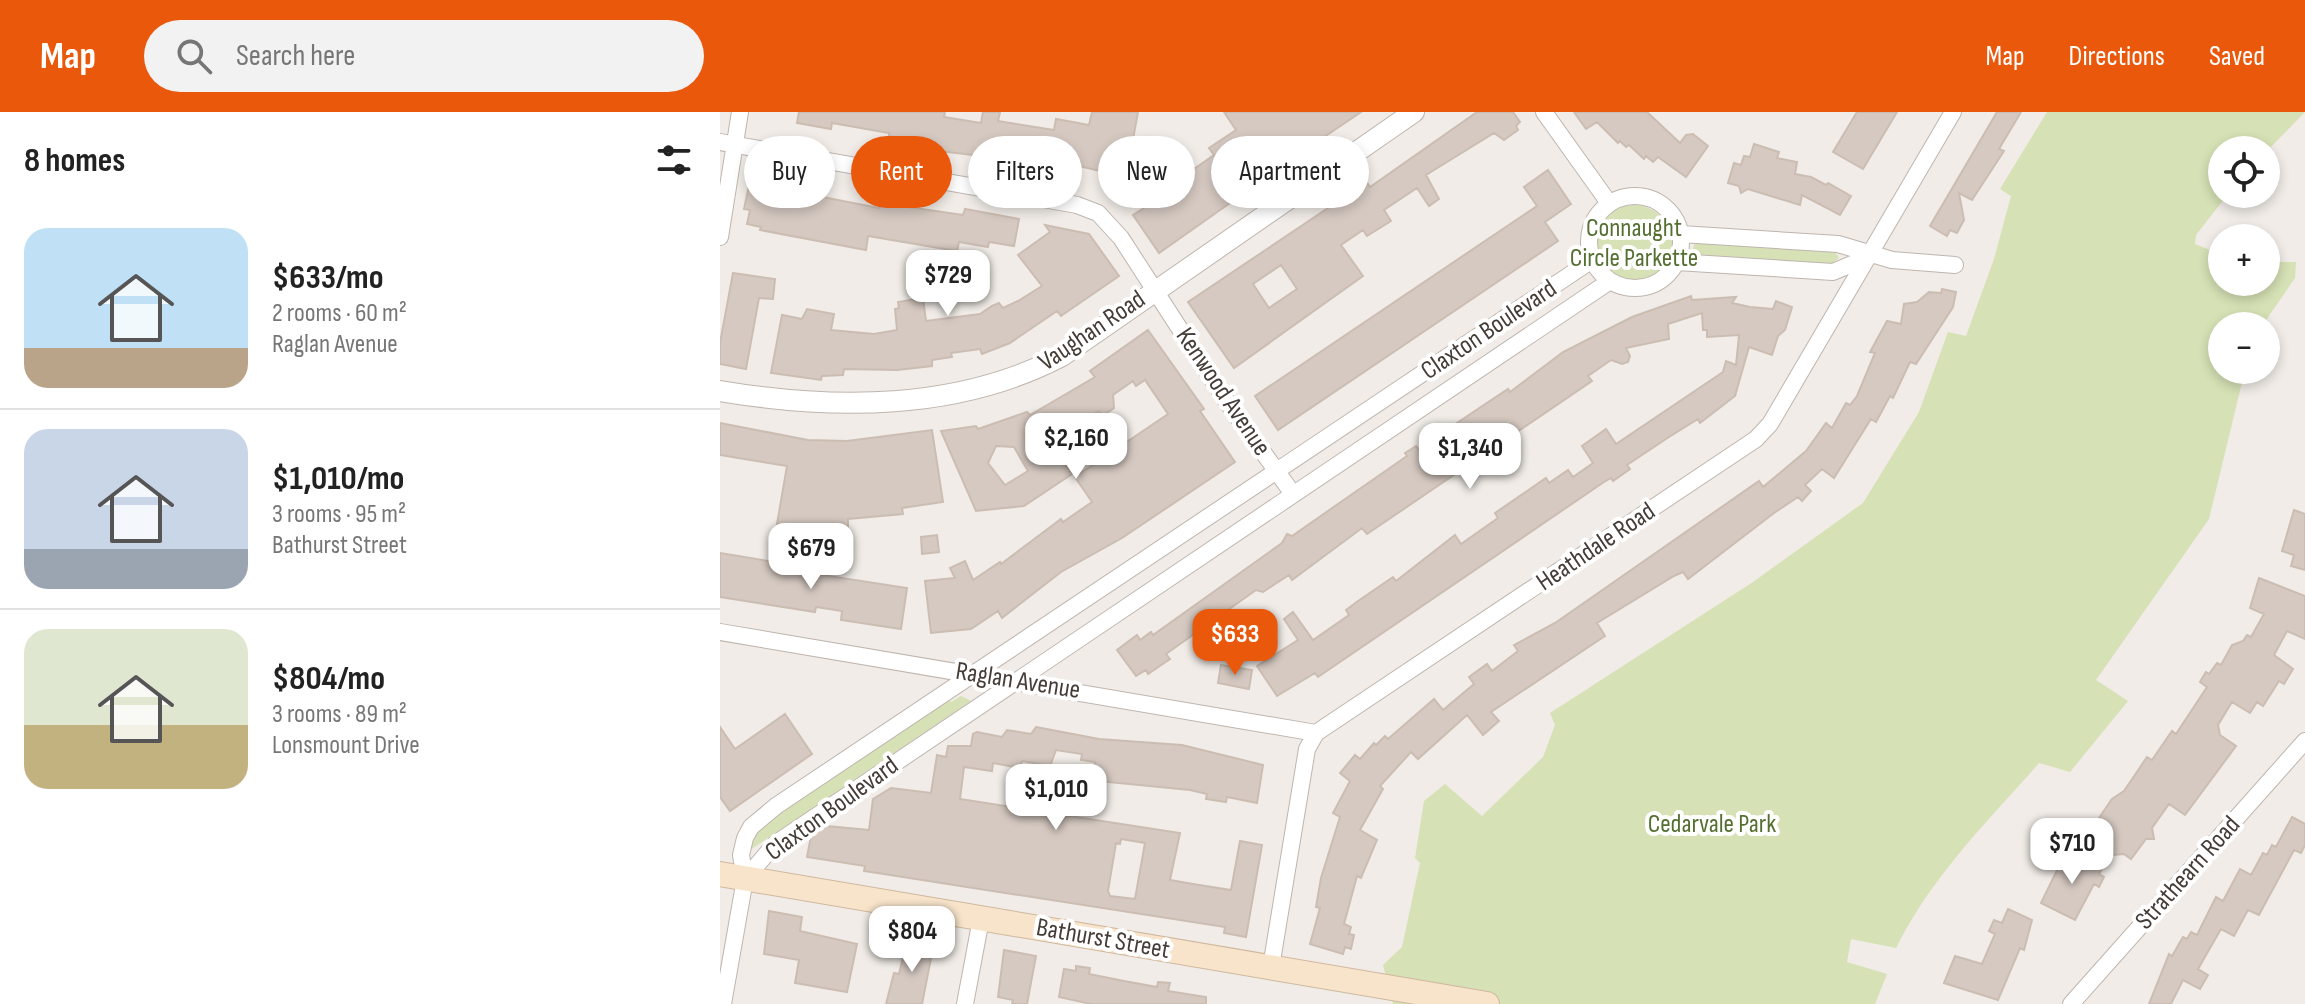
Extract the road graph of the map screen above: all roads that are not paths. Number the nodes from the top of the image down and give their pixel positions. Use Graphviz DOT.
graph roads {
  1 [pos="740,112"];
  2 [pos="1414,112"];
  3 [pos="1544,112"];
  4 [pos="1953,112"];
  5 [pos="728,144"];
  6 [pos="1609,203"];
  7 [pos="1681,234"];
  8 [pos="720,237"];
  9 [pos="1871,256"];
  10 [pos="1592,260"];
  11 [pos="1677,262"];
  12 [pos="1955,265"];
  13 [pos="1610,281"];
  14 [pos="1155,289"];
  15 [pos="720,391"];
  16 [pos="1275,470"];
  17 [pos="1293,494"];
  18 [pos="720,632"];
  19 [pos="972,675"];
  20 [pos="1014,681"];
  21 [pos="1316,733"];
  22 [pos="2305,741"];
  23 [pos="720,874"];
  24 [pos="745,879"];
  25 [pos="981,919"];
  26 [pos="1271,967"];
  27 [pos="723,1004"];
  28 [pos="965,1004"];
  29 [pos="1487,1004"];
  30 [pos="2071,1004"];
  1 -- 5 [label="street"];
  2 -- 14 [label="street, Vaughan Road"];
  3 -- 6 [label="street"];
  4 -- 9 [label="street, Heathdale Road"];
  5 -- 8 [label="street"];
  5 -- 14 [label="street, Kenwood Avenue"];
  6 -- 7 [label="street"];
  6 -- 10 [label="street"];
  7 -- 9 [label="street"];
  7 -- 11 [label="street"];
  9 -- 11 [label="street"];
  9 -- 12 [label="street"];
  9 -- 21 [label="street, Heathdale Road"];
  10 -- 13 [label="street"];
  10 -- 16 [label="street, Claxton Boulevard"];
  11 -- 13 [label="street"];
  13 -- 17 [label="street, Claxton Boulevard"];
  14 -- 15 [label="street, Vaughan Road"];
  14 -- 16 [label="street, Kenwood Avenue"];
  16 -- 17 [label="street, Kenwood Avenue"];
  16 -- 19 [label="street, Claxton Boulevard"];
  17 -- 20 [label="street, Claxton Boulevard"];
  18 -- 19 [label="street, Raglan Avenue"];
  19 -- 20 [label="street, Raglan Avenue"];
  19 -- 24 [label="street, Claxton Boulevard"];
  20 -- 21 [label="street, Raglan Avenue"];
  20 -- 24 [label="street, Claxton Boulevard"];
  21 -- 26 [label="street"];
  22 -- 30 [label="street, Strathearn Road"];
  23 -- 24 [label="main road, Bathurst Street"];
  24 -- 25 [label="main road, Bathurst Street"];
  24 -- 27 [label="street"];
  25 -- 26 [label="main road, Bathurst Street"];
  25 -- 28 [label="street"];
  26 -- 29 [label="main road, Bathurst Street"];
}
